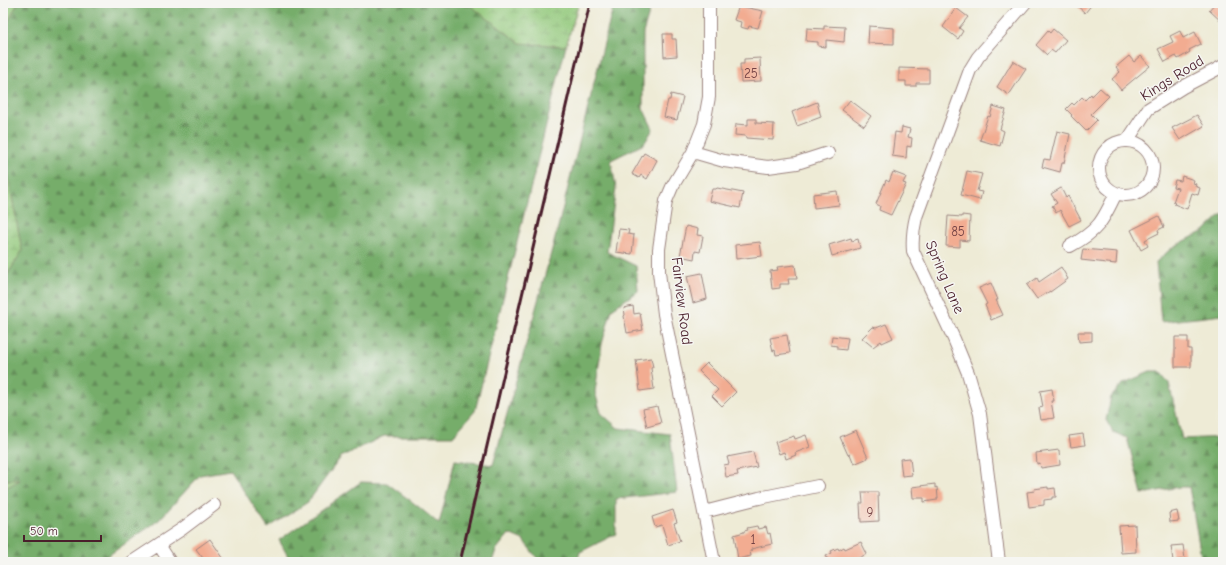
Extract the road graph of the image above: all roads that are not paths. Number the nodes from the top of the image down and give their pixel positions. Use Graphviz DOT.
graph roads {
  1 [pos="710,3"];
  2 [pos="1025,3"];
  3 [pos="1223,66"];
  4 [pos="1127,141"];
  5 [pos="693,152"];
  6 [pos="828,154"];
  7 [pos="1116,193"];
  8 [pos="1070,246"];
  9 [pos="818,486"];
  10 [pos="214,505"];
  11 [pos="704,512"];
  12 [pos="159,545"];
  13 [pos="132,562"];
  14 [pos="170,562"];
  15 [pos="714,562"];
  16 [pos="999,562"];
  1 -- 5 [label="street, Fairview Road"];
  2 -- 16 [label="street, Spring Lane"];
  3 -- 4 [label="street, Kings Road"];
  4 -- 7 [label="street"];
  4 -- 7 [label="street"];
  5 -- 6 [label="street"];
  5 -- 11 [label="street, Fairview Road"];
  7 -- 8 [label="street"];
  9 -- 11 [label="street"];
  10 -- 12 [label="street"];
  11 -- 15 [label="street, Fairview Road"];
  12 -- 13 [label="street"];
  12 -- 14 [label="street"];
}
